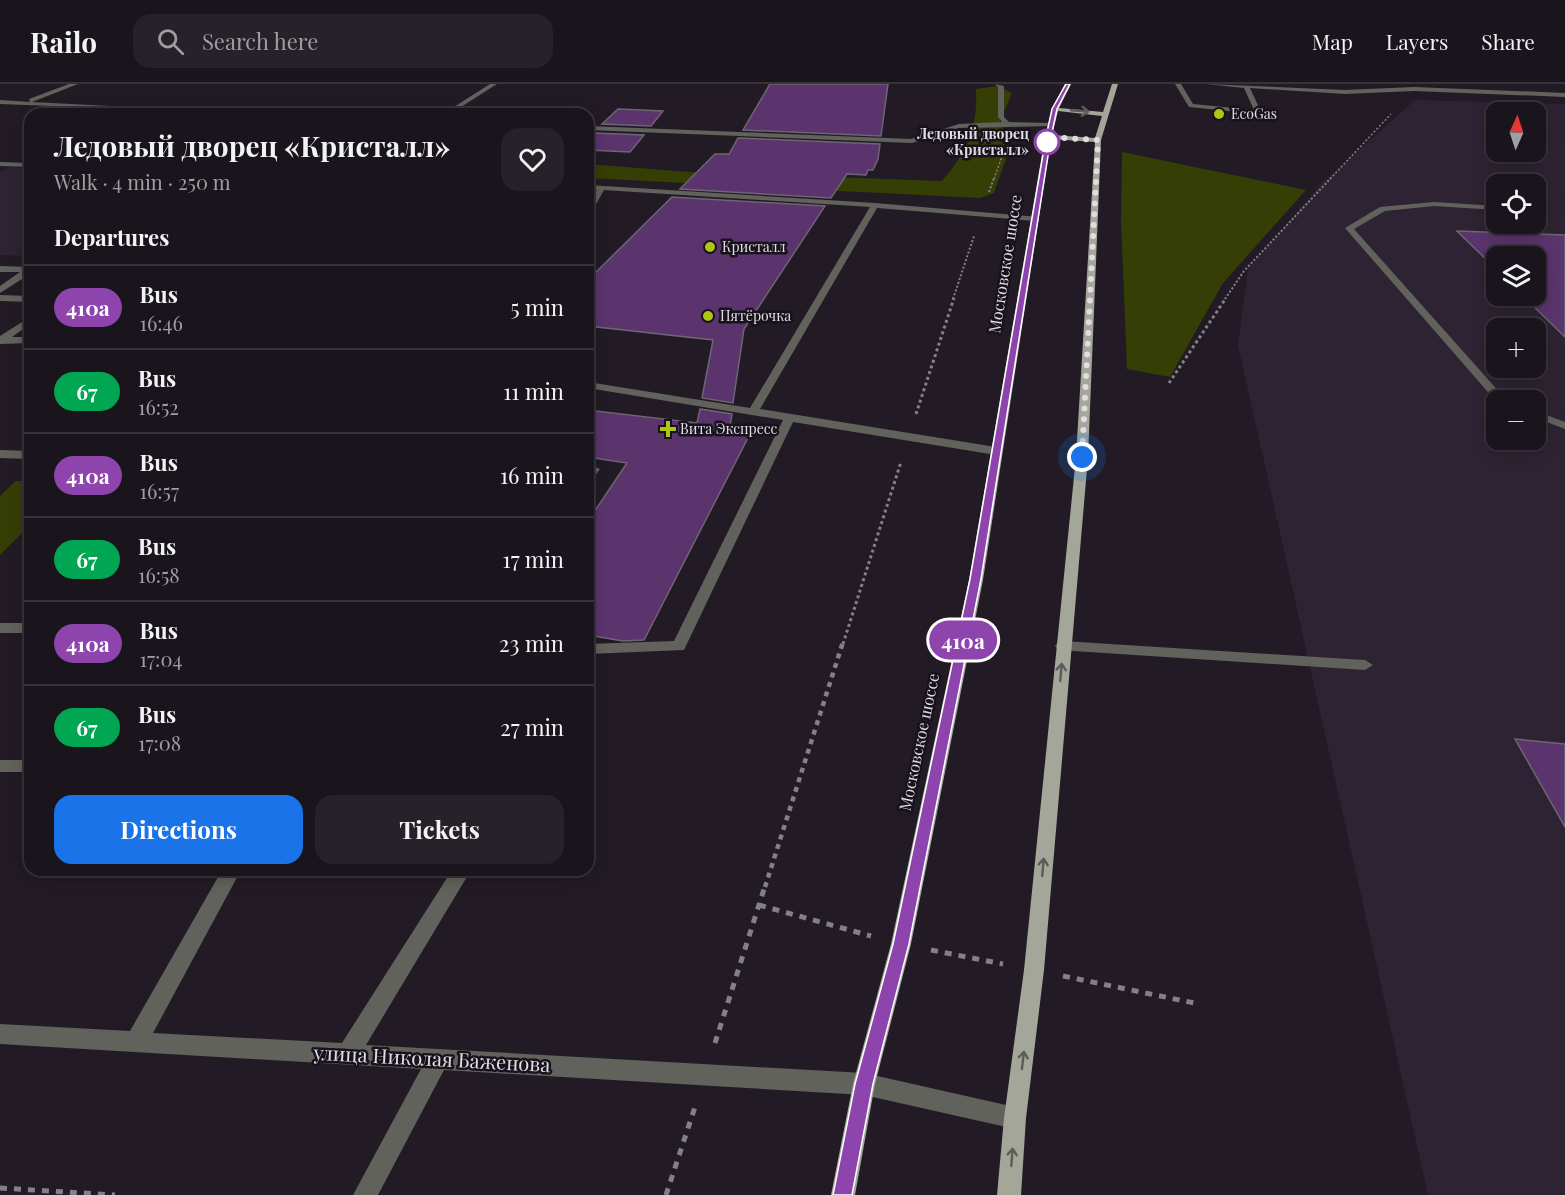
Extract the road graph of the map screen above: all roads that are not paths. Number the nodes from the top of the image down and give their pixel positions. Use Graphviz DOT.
graph roads {
  1 [pos="75,84"];
  2 [pos="494,84"];
  3 [pos="998,84"];
  4 [pos="1068,84"];
  5 [pos="1115,84"];
  6 [pos="1178,84"];
  7 [pos="1209,84"];
  8 [pos="1246,86"];
  9 [pos="1413,87"];
  10 [pos="1008,91"];
  11 [pos="1565,95"];
  12 [pos="1003,98"];
  13 [pos="0,102"];
  14 [pos="23,103"];
  15 [pos="131,108"];
  16 [pos="456,108"];
  17 [pos="1054,109"];
  18 [pos="1105,114"];
  19 [pos="1007,124"];
  20 [pos="1051,125"];
  21 [pos="594,128"];
  22 [pos="1048,137"];
  23 [pos="1098,140"];
  24 [pos="0,164"];
  25 [pos="24,165"];
  26 [pos="594,188"];
  27 [pos="602,188"];
  28 [pos="594,201"];
  29 [pos="875,205"];
  30 [pos="1486,207"];
  31 [pos="1035,219"];
  32 [pos="0,269"];
  33 [pos="24,270"];
  34 [pos="24,274"];
  35 [pos="0,290"];
  36 [pos="0,298"];
  37 [pos="24,299"];
  38 [pos="24,324"];
  39 [pos="1,340"];
  40 [pos="24,340"];
  41 [pos="594,386"];
  42 [pos="1492,390"];
  43 [pos="753,412"];
  44 [pos="790,417"];
  45 [pos="1546,418"];
  46 [pos="1565,426"];
  47 [pos="996,452"];
  48 [pos="0,454"];
  49 [pos="24,455"];
  50 [pos="0,628"];
  51 [pos="24,628"];
  52 [pos="1063,646"];
  53 [pos="594,649"];
  54 [pos="1365,665"];
  55 [pos="0,766"];
  56 [pos="24,766"];
  57 [pos="229,876"];
  58 [pos="458,876"];
  59 [pos="0,1034"];
  60 [pos="136,1042"];
  61 [pos="348,1054"];
  62 [pos="438,1060"];
  63 [pos="864,1084"];
  64 [pos="1015,1118"];
  65 [pos="365,1195"];
  66 [pos="843,1195"];
  67 [pos="1009,1195"];
  1 -- 14 [label="street"];
  2 -- 16 [label="street"];
  3 -- 12 [label="street"];
  4 -- 17 [label="main road, Московское шоссе"];
  5 -- 18 [label="main road"];
  6 -- 8 [label="street"];
  7 -- 8 [label="street"];
  8 -- 9 [label="street"];
  9 -- 11 [label="street"];
  10 -- 12 [label="street"];
  12 -- 19 [label="street"];
  13 -- 14 [label="street"];
  14 -- 15 [label="street"];
  17 -- 18 [label="main road, one-way"];
  17 -- 20 [label="main road, Московское шоссе"];
  18 -- 23 [label="main road"];
  19 -- 20 [label="street"];
  19 -- 21 [label="street"];
  20 -- 22 [label="main road, Московское шоссе"];
  22 -- 23 [label="main road"];
  22 -- 31 [label="main road, Московское шоссе"];
  23 -- 52 [label="main road"];
  24 -- 25 [label="street"];
  26 -- 27 [label="street"];
  27 -- 28 [label="street"];
  27 -- 29 [label="street"];
  29 -- 31 [label="street"];
  29 -- 43 [label="street"];
  30 -- 42 [label="street"];
  31 -- 47 [label="main road, Московское шоссе"];
  32 -- 33 [label="street"];
  34 -- 35 [label="street"];
  36 -- 37 [label="street"];
  38 -- 39 [label="street"];
  39 -- 40 [label="street"];
  41 -- 43 [label="street"];
  43 -- 44 [label="street"];
  44 -- 47 [label="street"];
  44 -- 53 [label="street"];
  45 -- 46 [label="street"];
  47 -- 63 [label="main road, Московское шоссе"];
  48 -- 49 [label="street"];
  50 -- 51 [label="street"];
  52 -- 54 [label="street"];
  64 -- 52 [label="main road, one-way"];
  55 -- 56 [label="street"];
  57 -- 60 [label="street"];
  58 -- 61 [label="street"];
  59 -- 60 [label="street, улица Николая Баженова"];
  60 -- 61 [label="street, улица Николая Баженова"];
  61 -- 62 [label="street, улица Николая Баженова"];
  62 -- 63 [label="street, улица Николая Баженова"];
  62 -- 65 [label="street"];
  63 -- 64 [label="street, улица Николая Баженова"];
  63 -- 66 [label="main road, Московское шоссе"];
  67 -- 64 [label="main road, one-way"];
}
